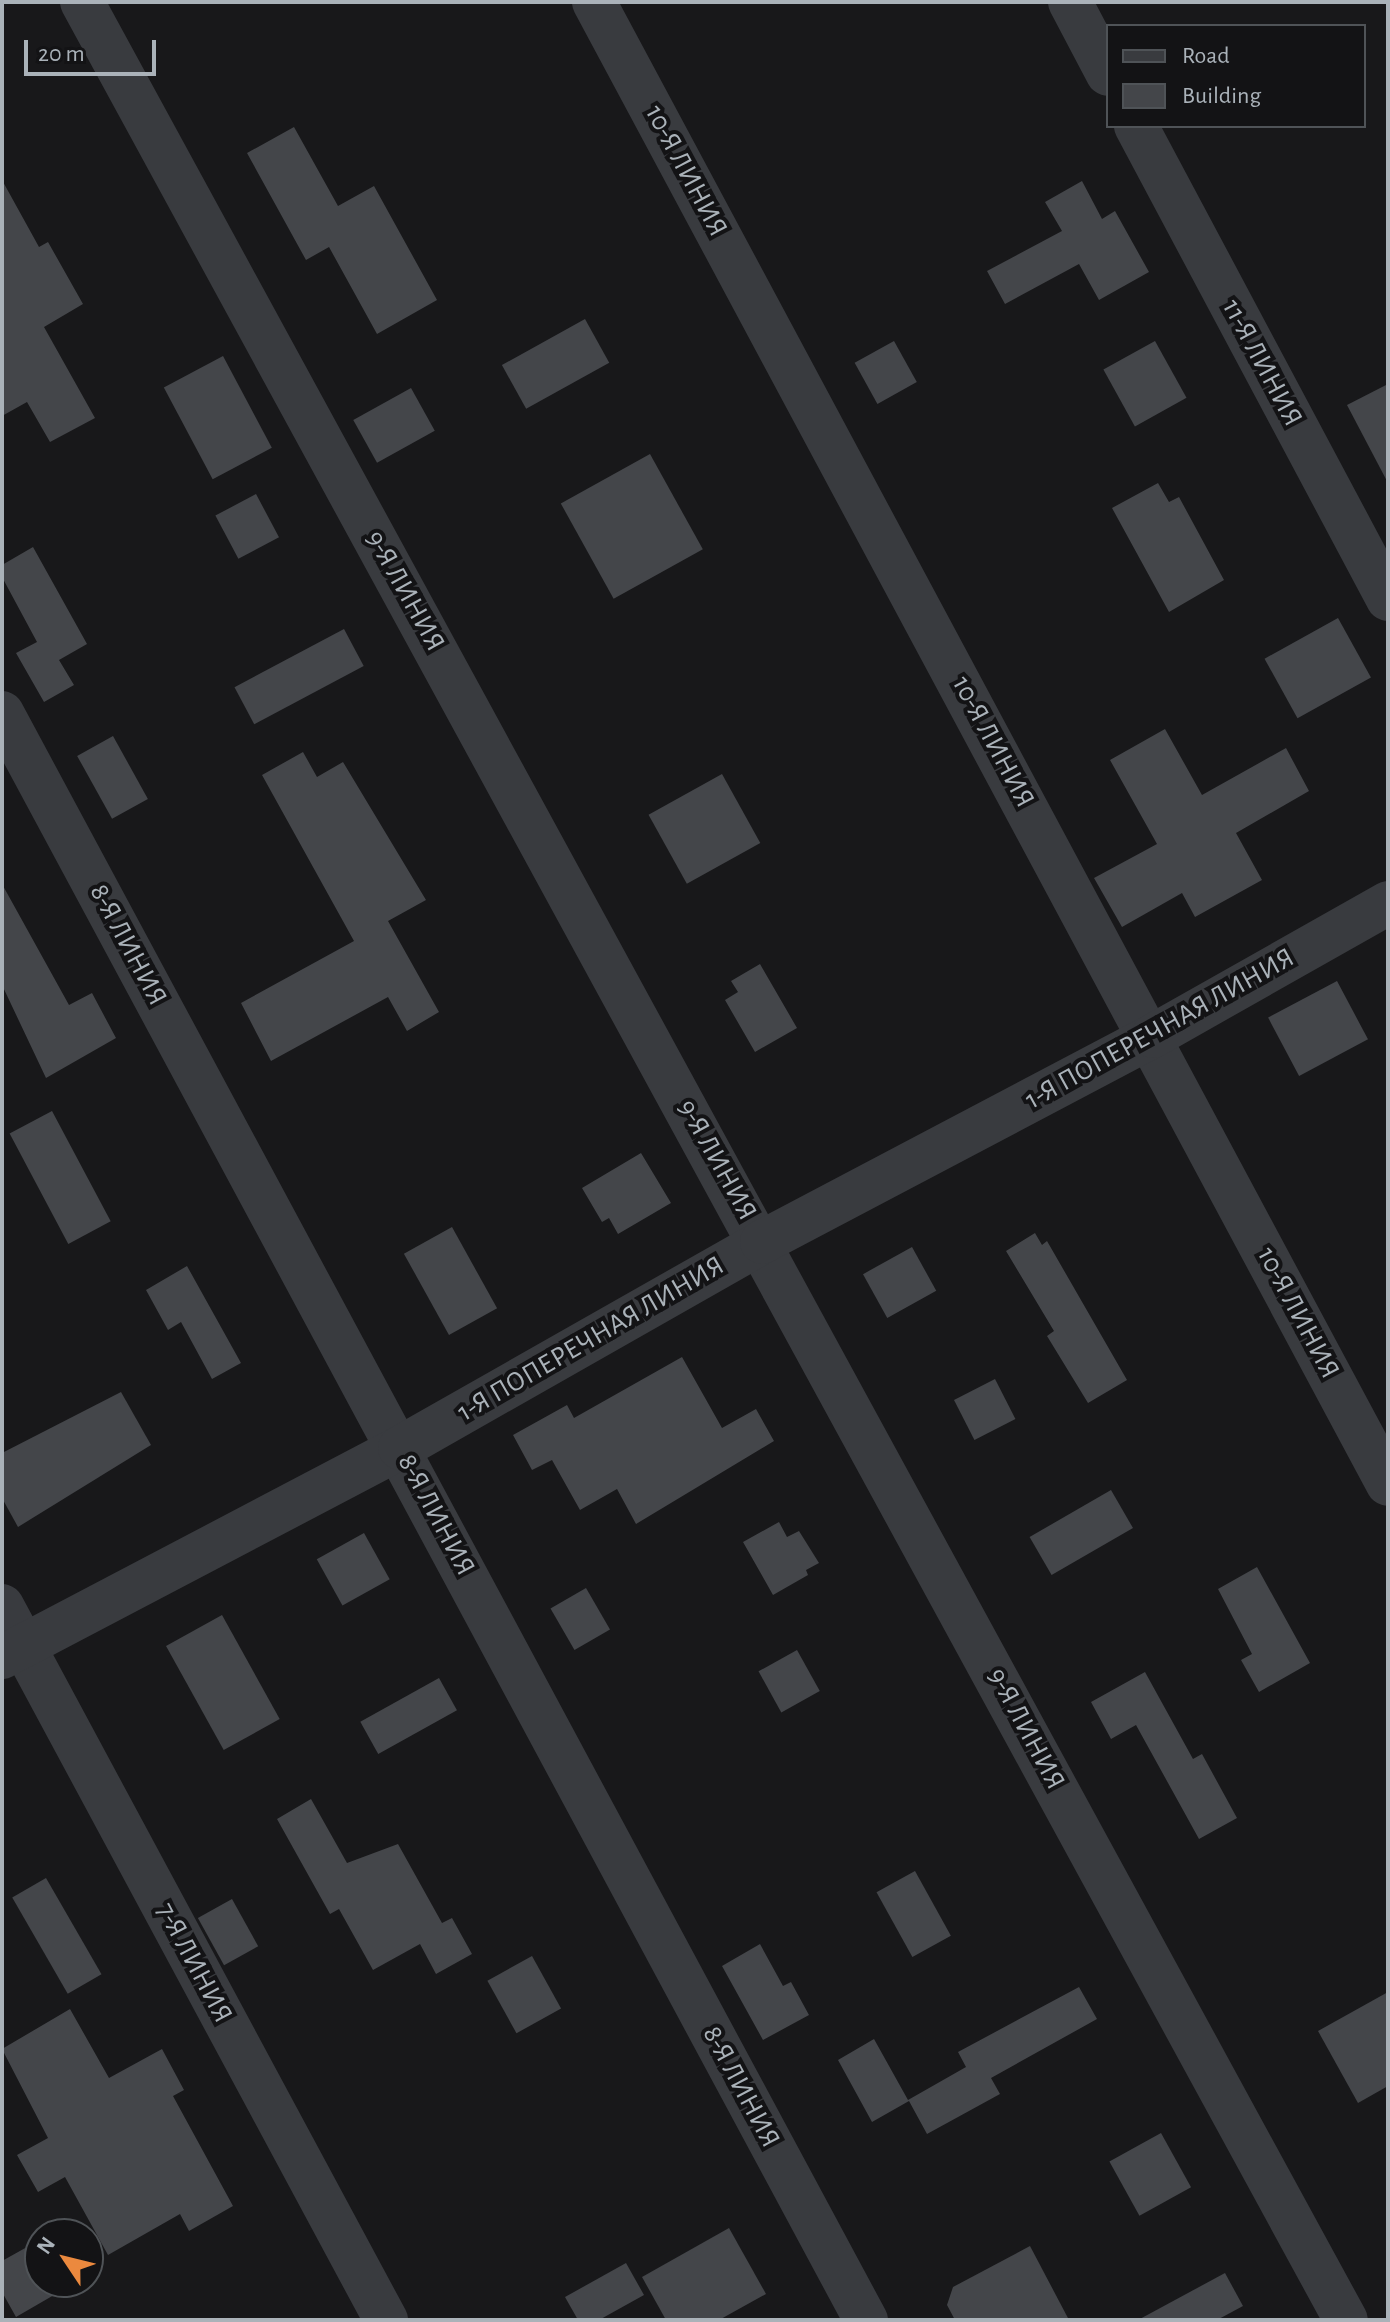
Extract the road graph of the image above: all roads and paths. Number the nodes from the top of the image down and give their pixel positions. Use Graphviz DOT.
graph roads {
  1 [pos="82,2"];
  2 [pos="594,2"];
  3 [pos="1070,2"];
  4 [pos="1106,70"];
  5 [pos="1137,128"];
  6 [pos="1388,599"];
  7 [pos="2,713"];
  8 [pos="1388,903"];
  9 [pos="1153,1036"];
  10 [pos="762,1242"];
  11 [pos="400,1448"];
  12 [pos="1388,1484"];
  13 [pos="2,1606"];
  14 [pos="13,1651"];
  15 [pos="386,2320"];
  16 [pos="866,2320"];
  17 [pos="1346,2320"];
  1 -- 10 [label="street, 9-Я ЛИНИЯ"];
  2 -- 9 [label="street, 10-Я ЛИНИЯ"];
  3 -- 4 [label="street"];
  5 -- 6 [label="street, 11-Я ЛИНИЯ"];
  7 -- 11 [label="street, 8-Я ЛИНИЯ"];
  8 -- 9 [label="street, 1-Я ПОПЕРЕЧНАЯ ЛИНИЯ"];
  9 -- 10 [label="street, 1-Я ПОПЕРЕЧНАЯ ЛИНИЯ"];
  9 -- 12 [label="street, 10-Я ЛИНИЯ"];
  10 -- 11 [label="street, 1-Я ПОПЕРЕЧНАЯ ЛИНИЯ"];
  10 -- 17 [label="street, 9-Я ЛИНИЯ"];
  11 -- 14 [label="street, 1-Я ПОПЕРЕЧНАЯ ЛИНИЯ"];
  11 -- 16 [label="street, 8-Я ЛИНИЯ"];
  13 -- 14 [label="street, 7-Я ЛИНИЯ"];
  14 -- 15 [label="street, 7-Я ЛИНИЯ"];
}
